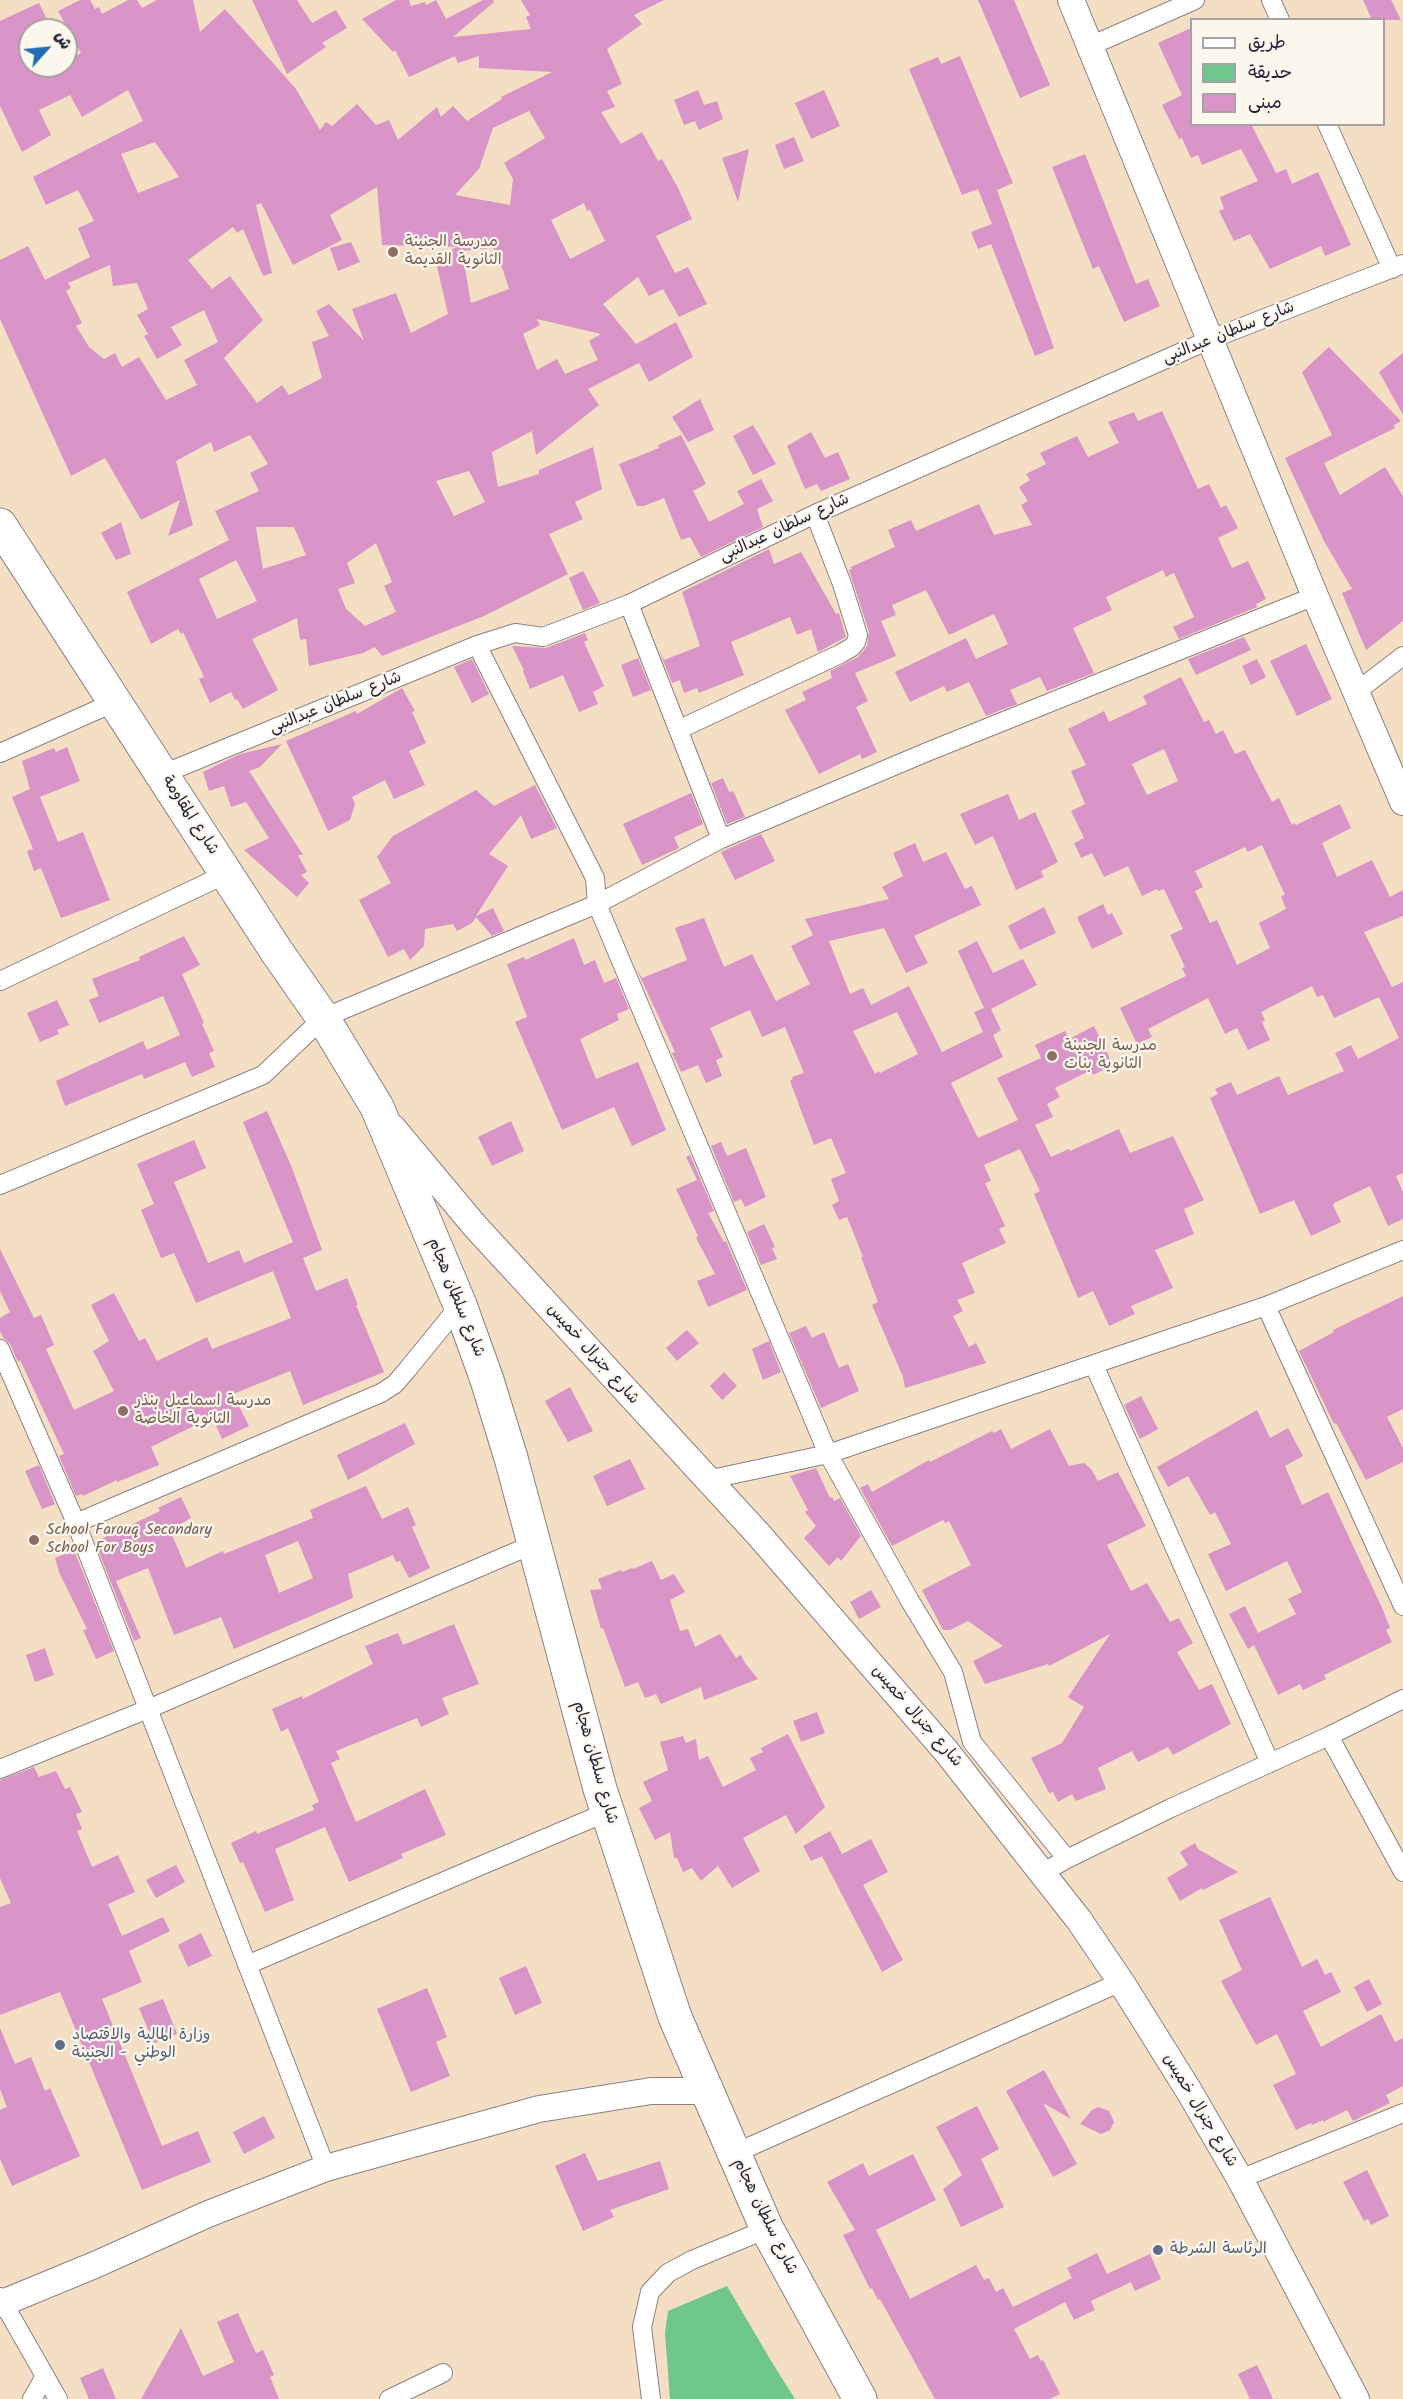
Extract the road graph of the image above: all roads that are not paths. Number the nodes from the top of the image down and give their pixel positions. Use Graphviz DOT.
graph roads {
  1 [pos="1071,0"];
  2 [pos="1195,0"];
  3 [pos="1271,0"];
  4 [pos="1279,18"];
  5 [pos="1090,46"];
  6 [pos="1328,126"];
  7 [pos="1398,267"];
  8 [pos="1209,340"];
  9 [pos="815,514"];
  10 [pos="0,525"];
  11 [pos="1315,596"];
  12 [pos="629,604"];
  13 [pos="477,645"];
  14 [pos="1403,656"];
  15 [pos="1356,692"];
  16 [pos="115,702"];
  17 [pos="680,729"];
  18 [pos="0,753"];
  19 [pos="163,774"];
  20 [pos="1403,802"];
  21 [pos="721,839"];
  22 [pos="226,874"];
  23 [pos="597,904"];
  24 [pos="0,981"];
  25 [pos="323,1018"];
  26 [pos="377,1107"];
  27 [pos="0,1185"];
  28 [pos="1403,1250"];
  29 [pos="460,1305"];
  30 [pos="1266,1306"];
  31 [pos="0,1349"];
  32 [pos="1094,1365"];
  33 [pos="828,1454"];
  34 [pos="707,1480"];
  35 [pos="76,1523"];
  36 [pos="534,1544"];
  37 [pos="1403,1606"];
  38 [pos="1403,1699"];
  39 [pos="148,1709"];
  40 [pos="1329,1736"];
  41 [pos="1270,1763"];
  42 [pos="0,1769"];
  43 [pos="607,1812"];
  44 [pos="1067,1859"];
  45 [pos="1403,1872"];
  46 [pos="1042,1873"];
  47 [pos="246,1965"];
  48 [pos="1121,1982"];
  49 [pos="706,2091"];
  50 [pos="1403,2113"];
  51 [pos="733,2154"];
  52 [pos="326,2168"];
  53 [pos="1240,2180"];
  54 [pos="767,2229"];
  55 [pos="1,2301"];
  56 [pos="443,2373"];
  57 [pos="45,2376"];
  58 [pos="32,2399"];
  59 [pos="58,2399"];
  60 [pos="388,2399"];
  61 [pos="651,2399"];
  62 [pos="860,2399"];
  63 [pos="1356,2399"];
  1 -- 5 [label="main road"];
  2 -- 5 [label="street"];
  3 -- 4 [label="street"];
  5 -- 8 [label="main road"];
  6 -- 7 [label="street"];
  7 -- 8 [label="street, شارع سلطان عبدالنبى"];
  8 -- 9 [label="street, شارع سلطان عبدالنبى"];
  8 -- 11 [label="main road"];
  9 -- 12 [label="street, شارع سلطان عبدالنبى"];
  9 -- 17 [label="street"];
  10 -- 16 [label="highway, شارع المقاومة"];
  11 -- 15 [label="main road"];
  11 -- 21 [label="street"];
  12 -- 13 [label="street, شارع سلطان عبدالنبى"];
  12 -- 17 [label="street"];
  13 -- 19 [label="street, شارع سلطان عبدالنبى"];
  13 -- 23 [label="street"];
  14 -- 15 [label="street"];
  15 -- 20 [label="main road"];
  16 -- 18 [label="street"];
  16 -- 19 [label="highway, شارع المقاومة"];
  17 -- 21 [label="street"];
  19 -- 22 [label="highway, شارع المقاومة"];
  21 -- 23 [label="street"];
  22 -- 24 [label="street"];
  22 -- 25 [label="highway, شارع المقاومة"];
  23 -- 25 [label="street"];
  23 -- 33 [label="street"];
  25 -- 26 [label="highway, شارع المقاومة"];
  25 -- 27 [label="street"];
  26 -- 29 [label="highway, شارع سلطان هجام"];
  26 -- 34 [label="main road, شارع جنرال خميس"];
  28 -- 30 [label="street"];
  29 -- 35 [label="street"];
  29 -- 36 [label="highway, شارع سلطان هجام"];
  30 -- 32 [label="street"];
  30 -- 37 [label="street"];
  31 -- 35 [label="street"];
  32 -- 33 [label="street"];
  32 -- 41 [label="street"];
  33 -- 34 [label="street"];
  33 -- 44 [label="street"];
  34 -- 46 [label="main road, شارع جنرال خميس"];
  35 -- 39 [label="street"];
  36 -- 39 [label="street"];
  36 -- 43 [label="highway, شارع سلطان هجام"];
  38 -- 40 [label="street"];
  39 -- 42 [label="street"];
  39 -- 47 [label="street"];
  40 -- 41 [label="street"];
  40 -- 45 [label="street"];
  41 -- 44 [label="street"];
  43 -- 47 [label="street"];
  43 -- 49 [label="highway, شارع سلطان هجام"];
  44 -- 46 [label="street"];
  46 -- 48 [label="main road, شارع جنرال خميس"];
  47 -- 52 [label="street"];
  48 -- 51 [label="street"];
  48 -- 53 [label="main road, شارع جنرال خميس"];
  49 -- 51 [label="highway, شارع سلطان هجام"];
  49 -- 52 [label="main road"];
  50 -- 53 [label="street"];
  51 -- 54 [label="highway, شارع سلطان هجام"];
  52 -- 55 [label="main road"];
  53 -- 63 [label="main road, شارع جنرال خميس"];
  54 -- 61 [label="street"];
  54 -- 62 [label="highway, شارع سلطان هجام"];
  55 -- 57 [label="street"];
  56 -- 60 [label="street"];
  57 -- 58 [label="street"];
  57 -- 59 [label="street"];
}
